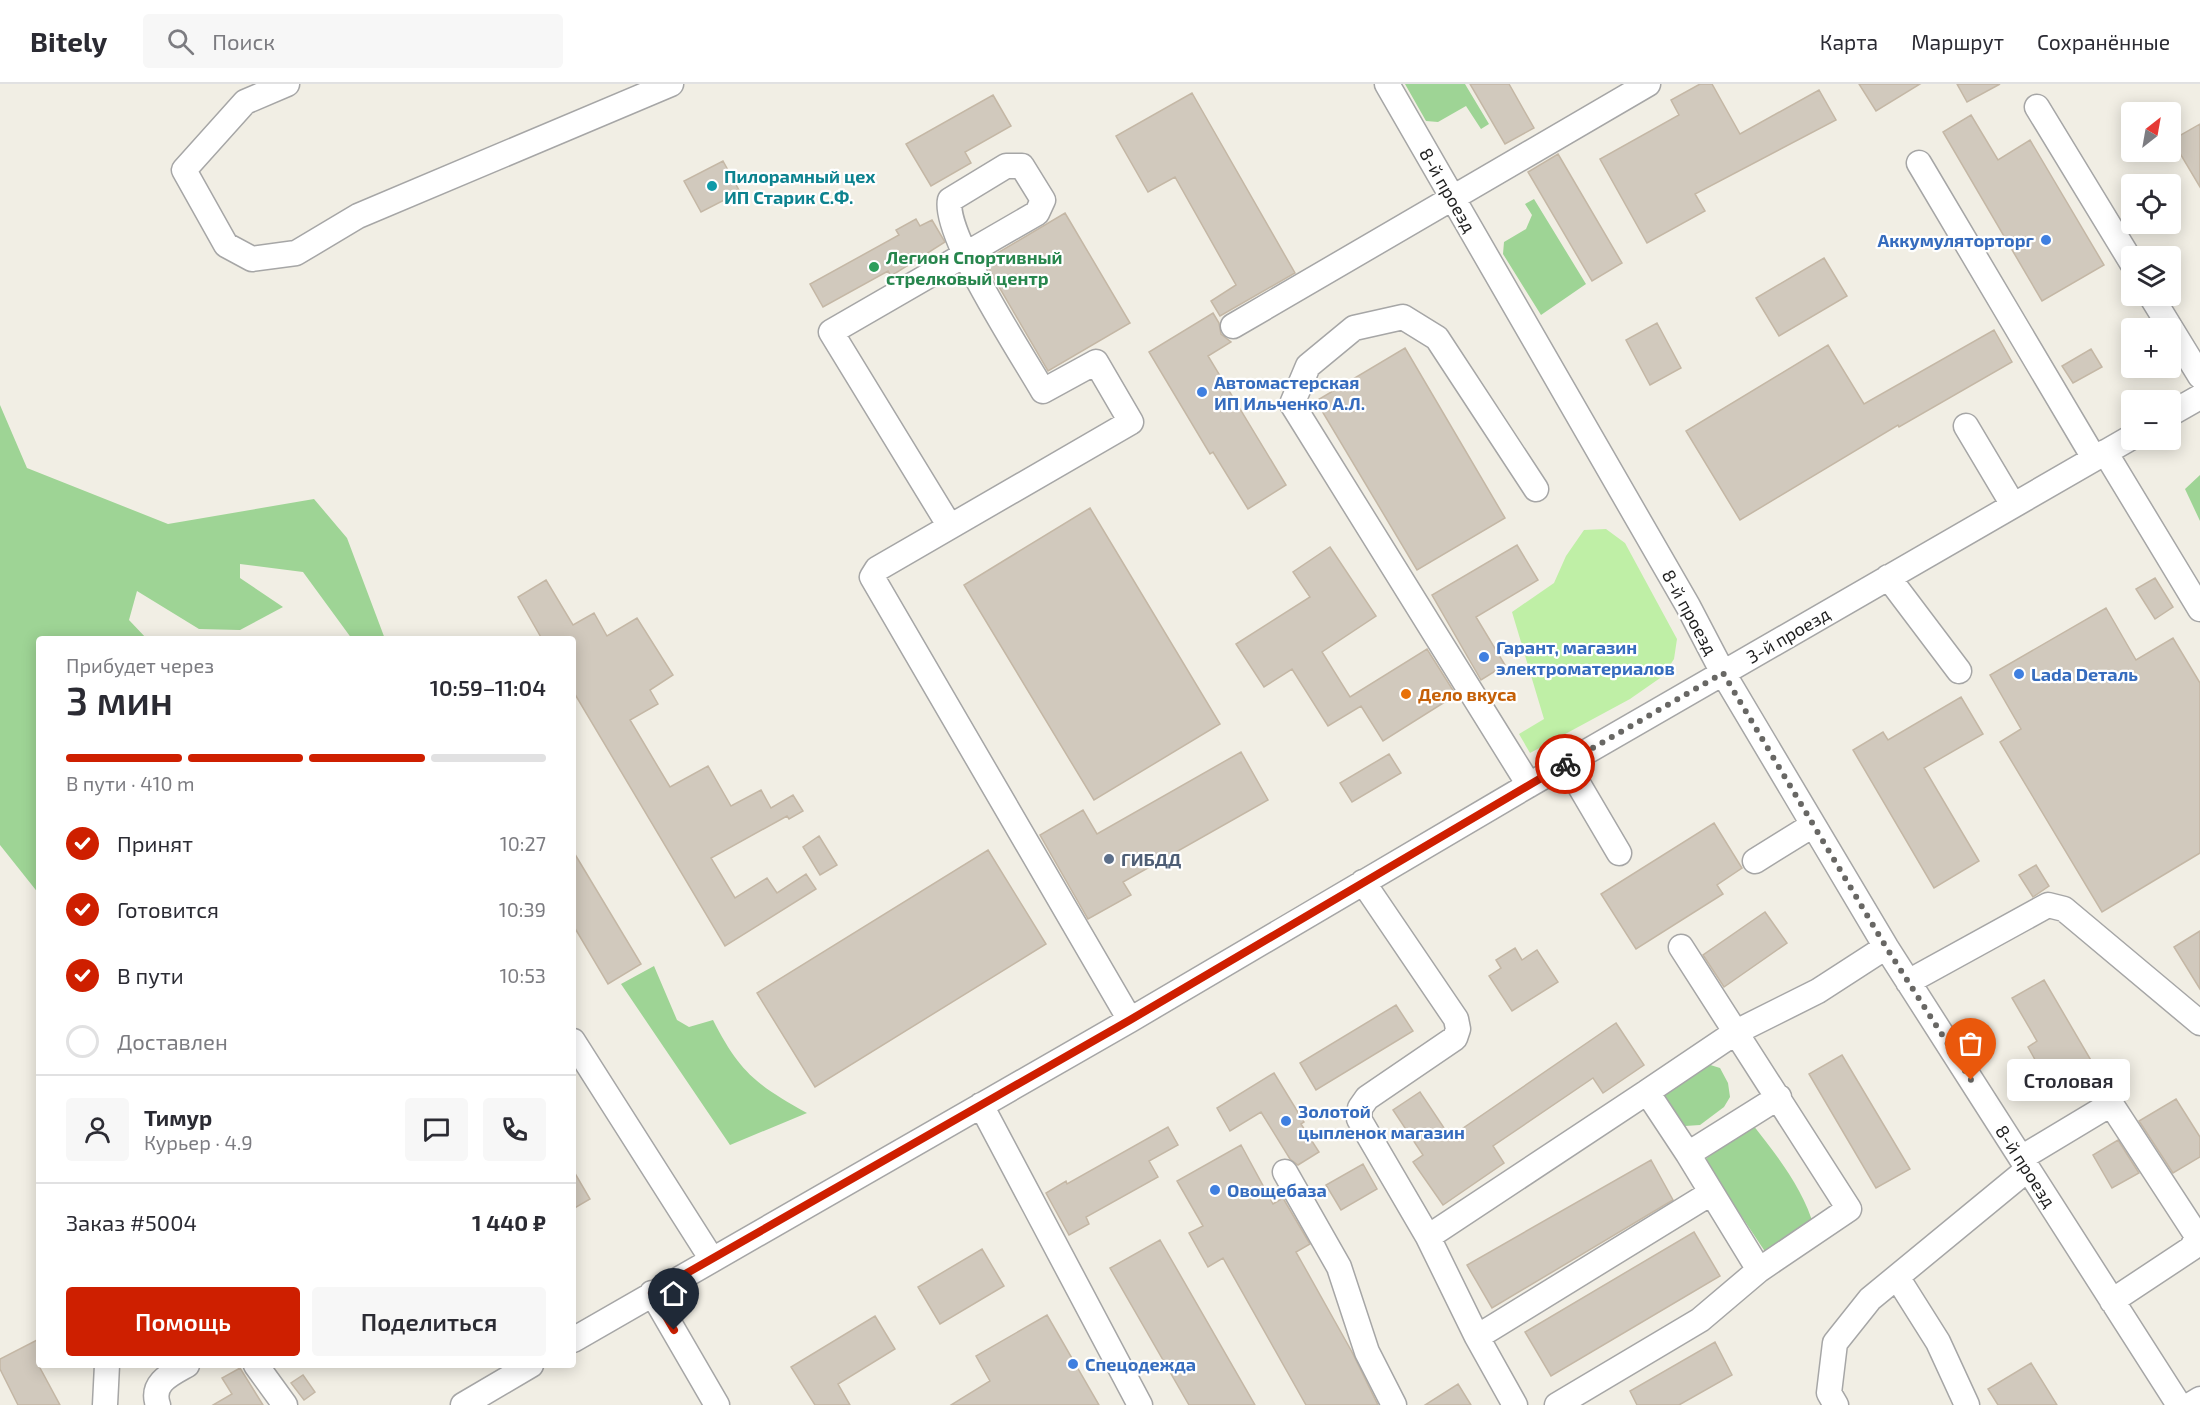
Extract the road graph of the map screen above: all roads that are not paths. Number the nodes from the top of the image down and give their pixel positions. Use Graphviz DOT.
graph roads {
  1 [pos="286,84"];
  2 [pos="671,84"];
  3 [pos="1387,84"];
  4 [pos="1648,84"];
  5 [pos="2037,107"];
  6 [pos="1919,163"];
  7 [pos="1454,198"];
  8 [pos="2122,246"];
  9 [pos="2157,306"];
  10 [pos="1233,326"];
  11 [pos="2200,376"];
  12 [pos="2200,397"];
  13 [pos="2181,408"];
  14 [pos="1966,426"];
  15 [pos="2121,442"];
  16 [pos="2099,455"];
  17 [pos="1536,489"];
  18 [pos="2013,505"];
  19 [pos="949,525"];
  20 [pos="1888,577"];
  21 [pos="2200,609"];
  22 [pos="1959,671"];
  23 [pos="1723,673"];
  24 [pos="1566,763"];
  25 [pos="1529,785"];
  26 [pos="1813,825"];
  27 [pos="1619,854"];
  28 [pos="1755,861"];
  29 [pos="1363,882"];
  30 [pos="1681,947"];
  31 [pos="1886,947"];
  32 [pos="1908,981"];
  33 [pos="1130,1020"];
  34 [pos="2200,1023"];
  35 [pos="1736,1032"];
  36 [pos="576,1046"];
  37 [pos="1647,1092"];
  38 [pos="1779,1097"];
  39 [pos="981,1105"];
  40 [pos="1688,1154"];
  41 [pos="2024,1164"];
  42 [pos="1285,1172"];
  43 [pos="1712,1193"];
  44 [pos="1428,1237"];
  45 [pos="711,1258"];
  46 [pos="1759,1270"];
  47 [pos="1897,1277"];
  48 [pos="652,1293"];
  49 [pos="2112,1301"];
  50 [pos="1477,1336"];
  51 [pos="576,1338"];
  52 [pos="108,1368"];
  53 [pos="182,1368"];
  54 [pos="258,1368"];
  55 [pos="526,1368"];
  56 [pos="2200,1399"];
  57 [pos="105,1405"];
  58 [pos="158,1405"];
  59 [pos="285,1405"];
  60 [pos="463,1405"];
  61 [pos="717,1405"];
  62 [pos="1140,1405"];
  63 [pos="1394,1405"];
  64 [pos="1515,1405"];
  65 [pos="1557,1405"];
  66 [pos="1836,1405"];
  67 [pos="1967,1405"];
  68 [pos="2179,1405"];
  69 [pos="2190,1405"];
  1 -- 2 [label="street"];
  3 -- 7 [label="street, 8-й проезд"];
  4 -- 7 [label="street"];
  5 -- 8 [label="street"];
  6 -- 16 [label="street"];
  7 -- 10 [label="street"];
  7 -- 23 [label="street, 8-й проезд"];
  9 -- 11 [label="street"];
  12 -- 13 [label="street"];
  14 -- 18 [label="street"];
  15 -- 16 [label="street, 3-й проезд"];
  16 -- 18 [label="street, 3-й проезд"];
  16 -- 21 [label="street"];
  17 -- 25 [label="street"];
  18 -- 20 [label="street, 3-й проезд"];
  19 -- 19 [label="street"];
  19 -- 33 [label="street"];
  20 -- 22 [label="street"];
  20 -- 23 [label="street, 3-й проезд"];
  23 -- 24 [label="street, 3-й проезд"];
  23 -- 26 [label="street, 8-й проезд"];
  24 -- 25 [label="street, 3-й проезд"];
  24 -- 27 [label="street"];
  25 -- 29 [label="street, 3-й проезд"];
  26 -- 28 [label="street"];
  26 -- 31 [label="street, 8-й проезд"];
  29 -- 33 [label="street, 3-й проезд"];
  29 -- 44 [label="street"];
  30 -- 35 [label="street"];
  31 -- 32 [label="street, 8-й проезд"];
  31 -- 35 [label="street"];
  32 -- 34 [label="street"];
  32 -- 41 [label="street, 8-й проезд"];
  33 -- 39 [label="street, 3-й проезд"];
  35 -- 37 [label="street"];
  35 -- 38 [label="street"];
  36 -- 45 [label="street"];
  37 -- 40 [label="street"];
  37 -- 44 [label="street"];
  38 -- 40 [label="street"];
  38 -- 46 [label="street"];
  39 -- 45 [label="street, 3-й проезд"];
  39 -- 62 [label="street"];
  40 -- 43 [label="street"];
  41 -- 47 [label="street"];
  41 -- 49 [label="street, 8-й проезд"];
  41 -- 49 [label="street"];
  42 -- 63 [label="street"];
  43 -- 46 [label="street"];
  43 -- 50 [label="street"];
  44 -- 50 [label="street"];
  45 -- 48 [label="street, 3-й проезд"];
  46 -- 65 [label="street"];
  47 -- 66 [label="street"];
  47 -- 67 [label="street"];
  48 -- 51 [label="street, 3-й проезд"];
  48 -- 61 [label="street"];
  49 -- 68 [label="street, 8-й проезд"];
  50 -- 64 [label="street"];
  52 -- 57 [label="street"];
  53 -- 58 [label="street"];
  54 -- 59 [label="street"];
  55 -- 60 [label="street"];
  56 -- 69 [label="street"];
}
